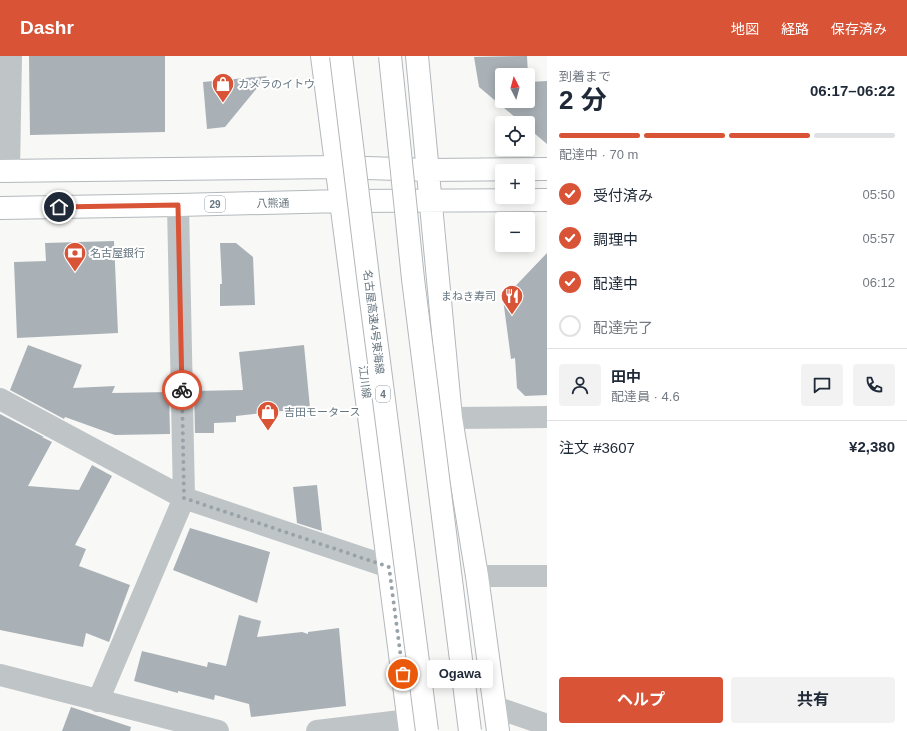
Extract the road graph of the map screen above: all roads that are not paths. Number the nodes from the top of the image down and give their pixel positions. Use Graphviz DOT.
graph roads {
  1 [pos="11,56"];
  2 [pos="322,56"];
  3 [pos="341,56"];
  4 [pos="390,56"];
  5 [pos="417,56"];
  6 [pos="337,167"];
  7 [pos="547,169"];
  8 [pos="428,170"];
  9 [pos="5,171"];
  10 [pos="547,200"];
  11 [pos="342,201"];
  12 [pos="431,201"];
  13 [pos="178,205"];
  14 [pos="0,208"];
  15 [pos="0,399"];
  16 [pos="547,417"];
  17 [pos="451,418"];
  18 [pos="184,498"];
  19 [pos="389,567"];
  20 [pos="477,576"];
  21 [pos="547,576"];
  22 [pos="0,675"];
  23 [pos="98,701"];
  24 [pos="495,707"];
  25 [pos="547,725"];
  26 [pos="409,726"];
  27 [pos="218,731"];
  28 [pos="317,731"];
  29 [pos="427,731"];
  30 [pos="470,731"];
  31 [pos="498,731"];
  1 -- 9 [label="street"];
  2 -- 6 [label="main road, 江川線"];
  3 -- 29 [label="main road, 名古屋高速4号東海線 / 4, bridge"];
  4 -- 30 [label="main road, bridge"];
  5 -- 8 [label="main road"];
  6 -- 8 [label="main road"];
  6 -- 9 [label="main road"];
  6 -- 11 [label="main road, 江川線"];
  7 -- 8 [label="main road"];
  8 -- 12 [label="main road"];
  10 -- 12 [label="main road, 八熊通 / 29"];
  11 -- 12 [label="main road, 八熊通 / 29"];
  11 -- 13 [label="main road, 八熊通 / 29"];
  11 -- 19 [label="main road, 江川線"];
  12 -- 17 [label="main road"];
  13 -- 14 [label="main road, 八熊通 / 29"];
  13 -- 18 [label="street"];
  15 -- 18 [label="street"];
  16 -- 17 [label="street"];
  17 -- 20 [label="main road"];
  18 -- 19 [label="street"];
  18 -- 23 [label="street"];
  19 -- 26 [label="main road, 江川線"];
  20 -- 21 [label="street"];
  20 -- 24 [label="main road"];
  22 -- 23 [label="street"];
  23 -- 27 [label="street"];
  24 -- 25 [label="street"];
  24 -- 31 [label="main road"];
  26 -- 28 [label="street"];
}
